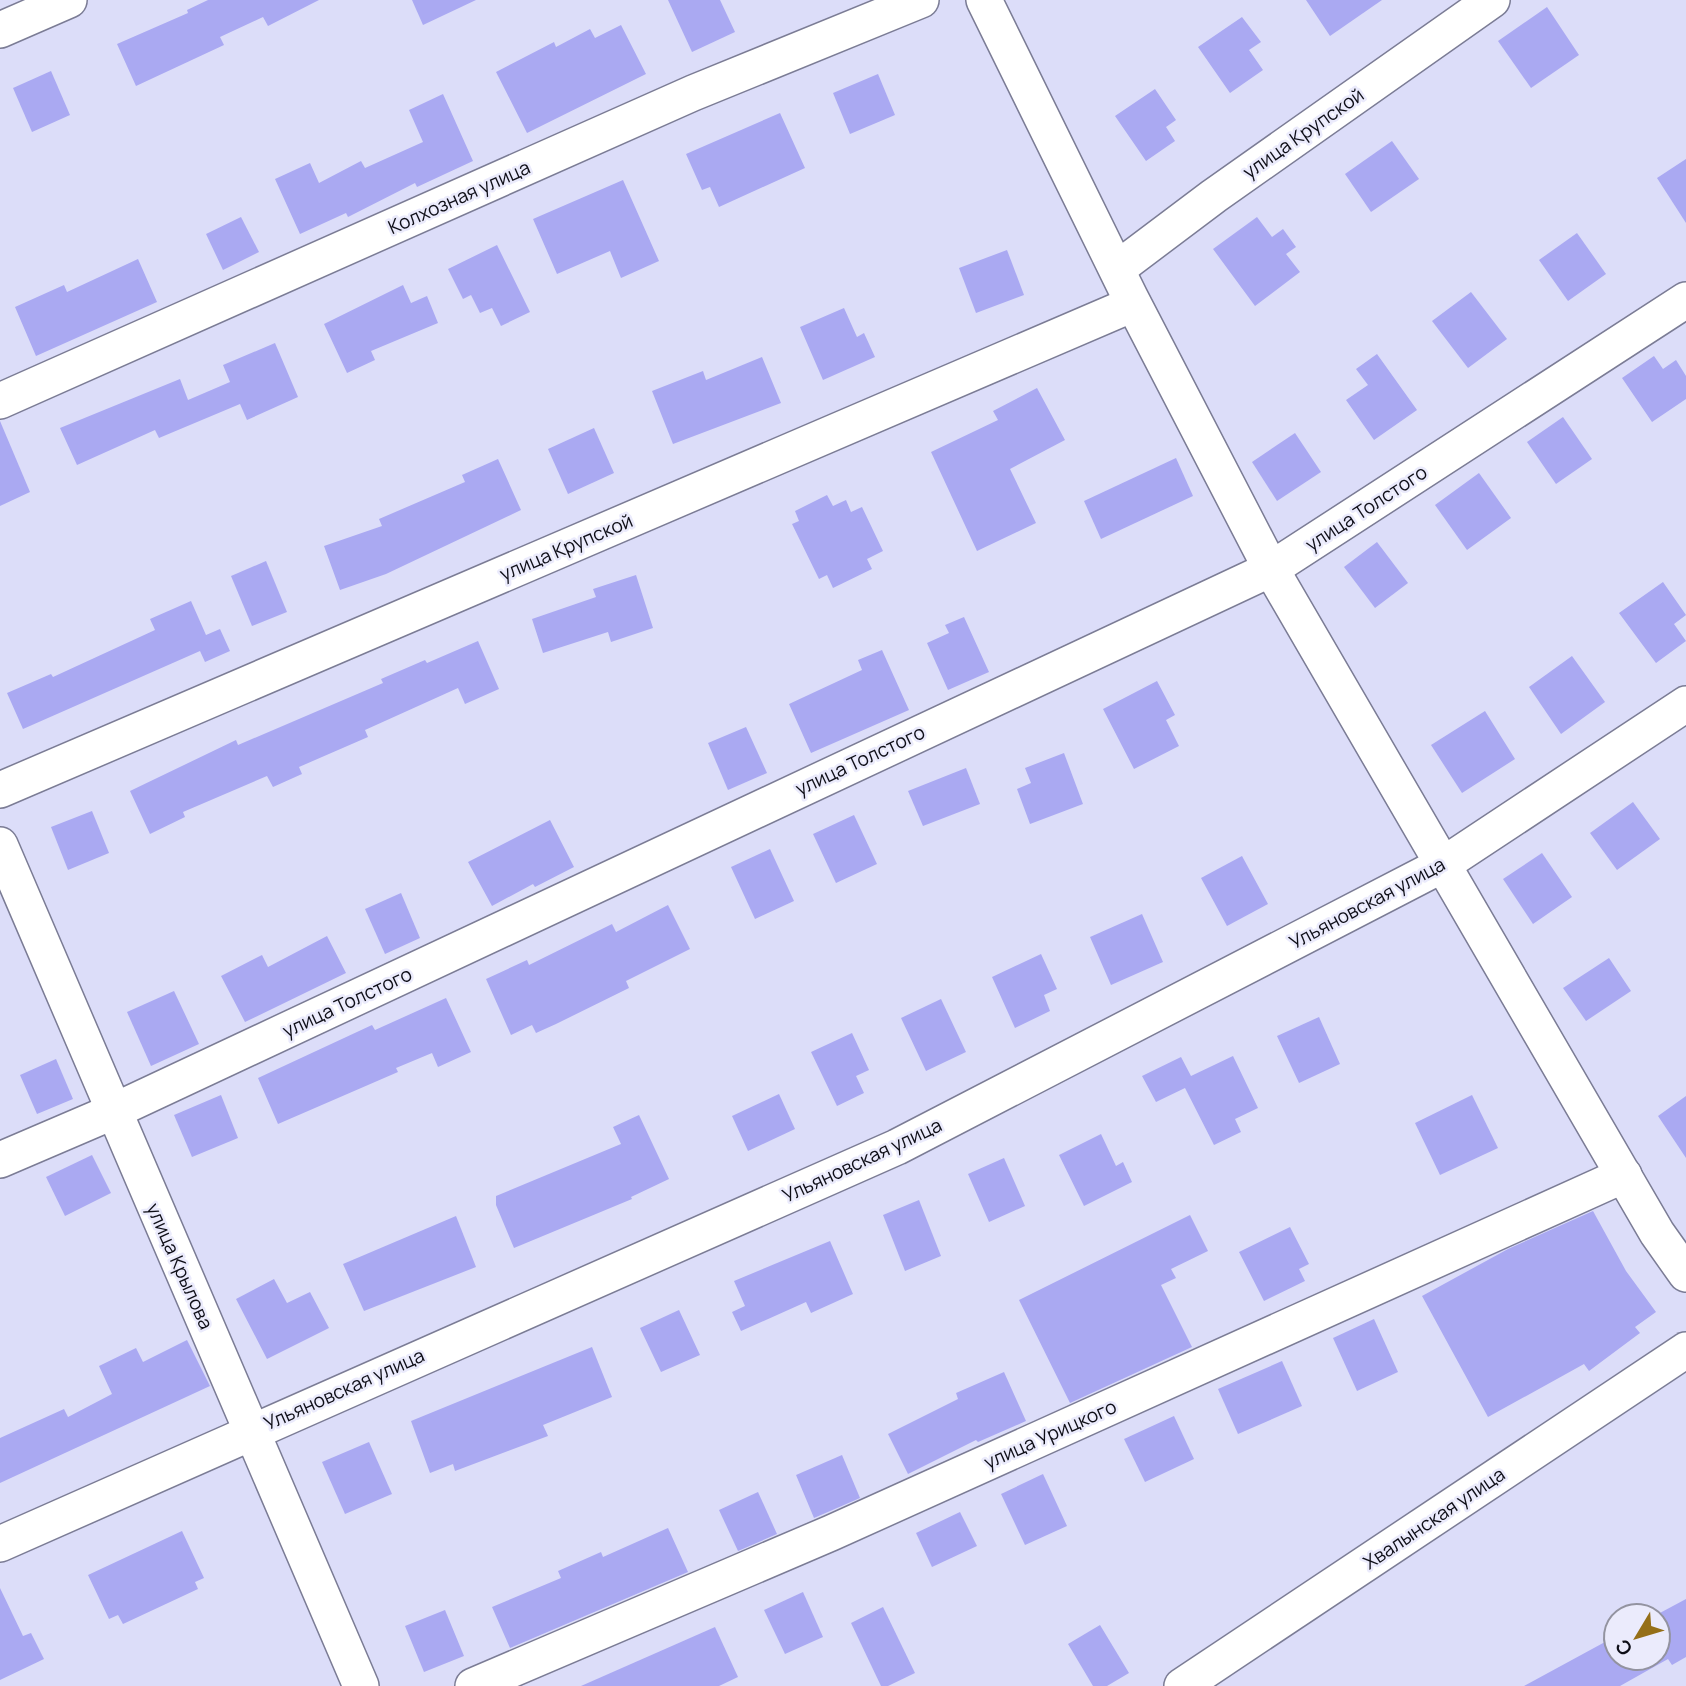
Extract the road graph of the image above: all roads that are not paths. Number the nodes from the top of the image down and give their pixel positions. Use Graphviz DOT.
graph roads {
  1 [pos="69,0"];
  2 [pos="921,0"];
  3 [pos="984,0"];
  4 [pos="1492,0"];
  5 [pos="0,30"];
  6 [pos="1117,270"];
  7 [pos="1686,300"];
  8 [pos="1133,304"];
  9 [pos="0,401"];
  10 [pos="1271,569"];
  11 [pos="1686,704"];
  12 [pos="0,790"];
  13 [pos="0,845"];
  14 [pos="1444,864"];
  15 [pos="112,1112"];
  16 [pos="0,1160"];
  17 [pos="1624,1175"];
  18 [pos="1686,1274"];
  19 [pos="1686,1350"];
  20 [pos="252,1430"];
  21 [pos="0,1544"];
  22 [pos="361,1686"];
  23 [pos="473,1686"];
  24 [pos="1182,1686"];
  1 -- 5 [label="street"];
  2 -- 9 [label="street, Колхозная улица"];
  3 -- 6 [label="street"];
  4 -- 6 [label="street, улица Крупской"];
  6 -- 8 [label="street"];
  7 -- 10 [label="street, улица Толстого"];
  8 -- 10 [label="street"];
  8 -- 12 [label="street, улица Крупской"];
  10 -- 14 [label="street"];
  10 -- 15 [label="street, улица Толстого"];
  11 -- 14 [label="street, Ульяновская улица"];
  13 -- 15 [label="street, улица Крылова"];
  14 -- 17 [label="street"];
  14 -- 20 [label="street, Ульяновская улица"];
  15 -- 16 [label="street, улица Толстого"];
  15 -- 20 [label="street, улица Крылова"];
  17 -- 18 [label="street"];
  17 -- 23 [label="street, улица Урицкого"];
  19 -- 24 [label="street, Хвалынская улица"];
  20 -- 21 [label="street, Ульяновская улица"];
  20 -- 22 [label="street, улица Крылова"];
}
